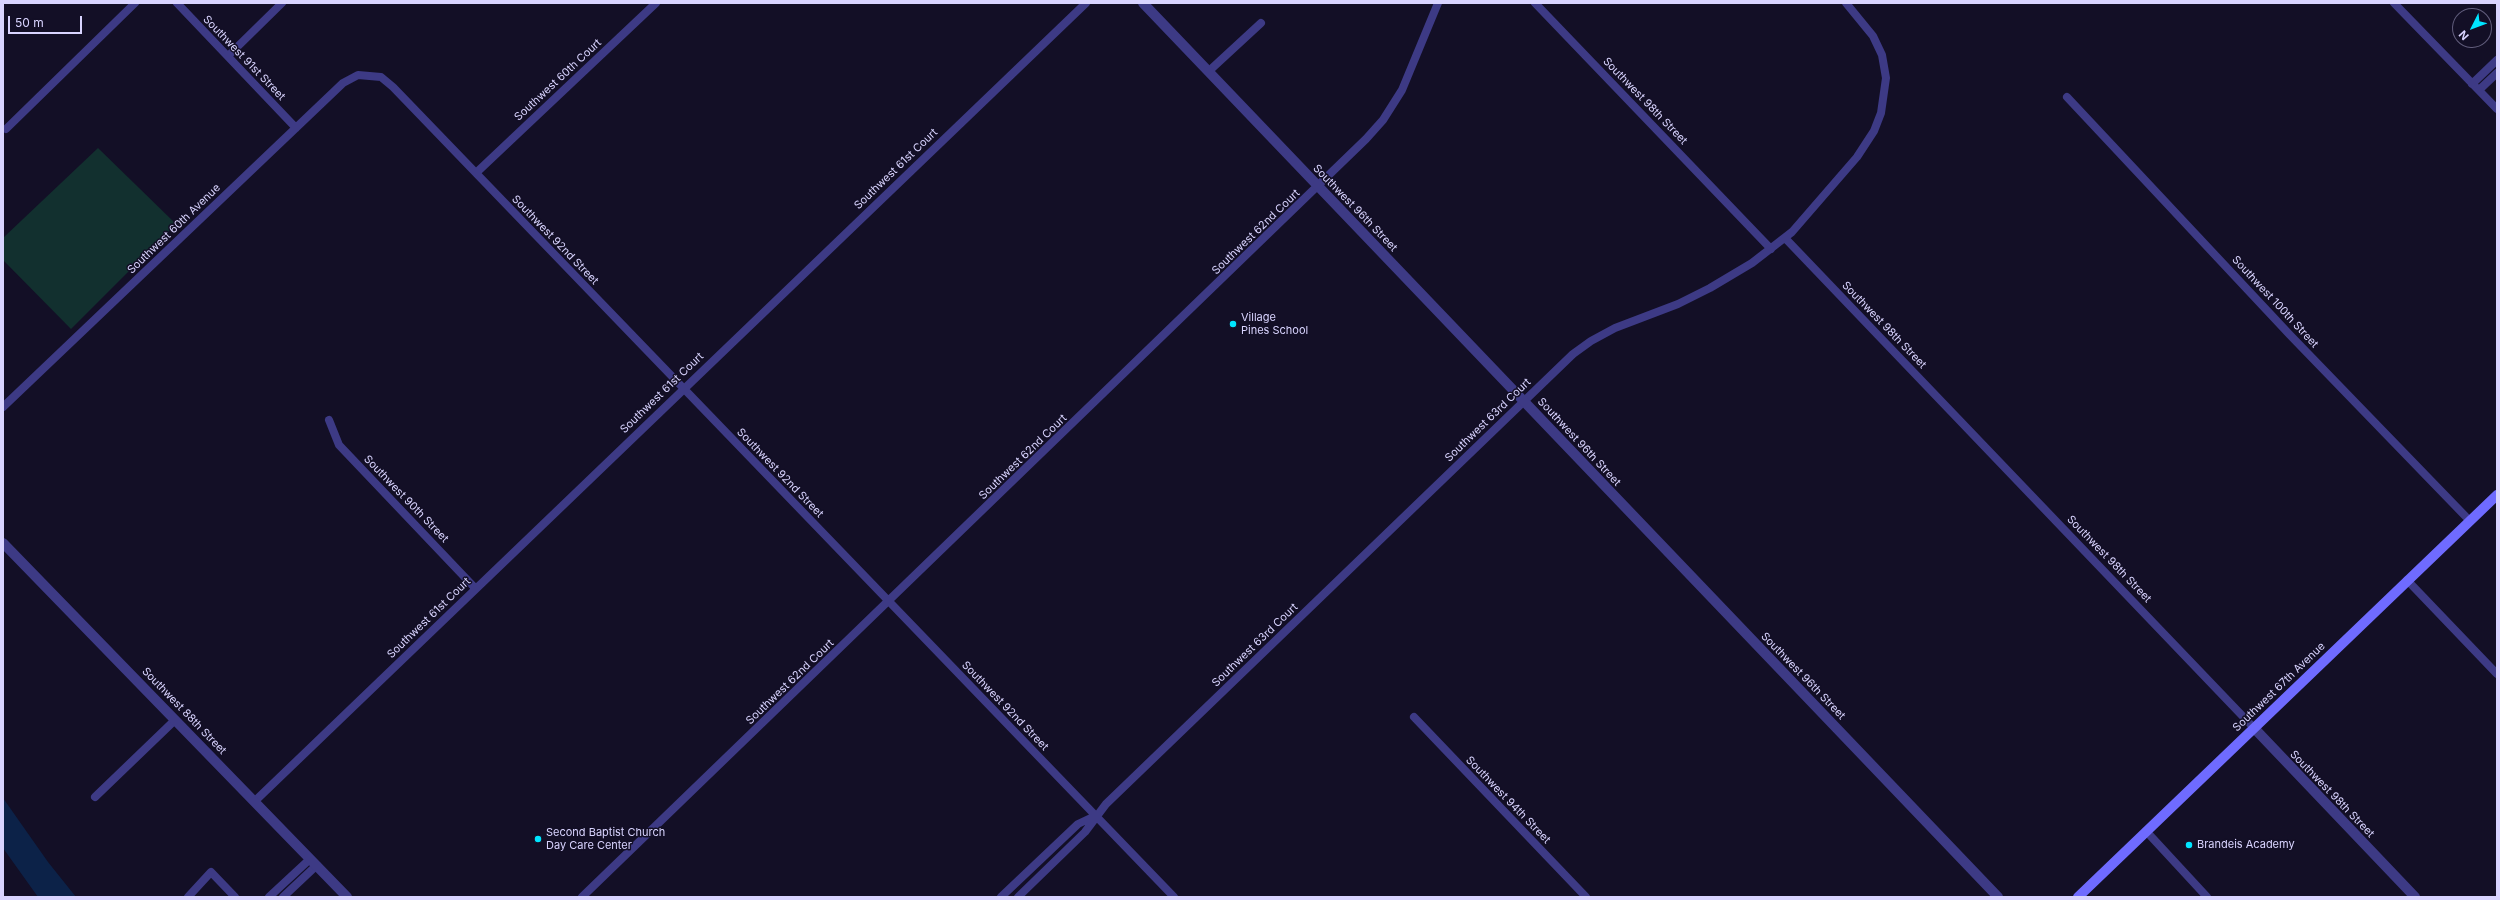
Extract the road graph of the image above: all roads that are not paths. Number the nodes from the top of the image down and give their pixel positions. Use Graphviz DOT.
graph roads {
  1 [pos="136,3"];
  2 [pos="177,3"];
  3 [pos="282,3"];
  4 [pos="656,3"];
  5 [pos="1086,3"];
  6 [pos="1143,3"];
  7 [pos="1438,3"];
  8 [pos="1535,3"];
  9 [pos="1846,3"];
  10 [pos="2394,3"];
  11 [pos="1261,24"];
  12 [pos="228,56"];
  13 [pos="2497,60"];
  14 [pos="1209,71"];
  15 [pos="2497,73"];
  16 [pos="365,74"];
  17 [pos="2472,84"];
  18 [pos="2479,90"];
  19 [pos="2067,97"];
  20 [pos="2497,109"];
  21 [pos="296,128"];
  22 [pos="6,129"];
  23 [pos="476,173"];
  24 [pos="1319,187"];
  25 [pos="1785,238"];
  26 [pos="1771,249"];
  27 [pos="684,388"];
  28 [pos="1524,401"];
  29 [pos="3,407"];
  30 [pos="329,420"];
  31 [pos="2497,495"];
  32 [pos="2470,521"];
  33 [pos="3,543"];
  34 [pos="2407,580"];
  35 [pos="475,588"];
  36 [pos="890,601"];
  37 [pos="2497,674"];
  38 [pos="1414,717"];
  39 [pos="176,720"];
  40 [pos="2254,728"];
  41 [pos="95,797"];
  42 [pos="255,801"];
  43 [pos="1096,815"];
  44 [pos="2146,831"];
  45 [pos="313,862"];
  46 [pos="188,897"];
  47 [pos="235,897"];
  48 [pos="269,897"];
  49 [pos="283,897"];
  50 [pos="347,897"];
  51 [pos="582,897"];
  52 [pos="1002,897"];
  53 [pos="1018,897"];
  54 [pos="1174,897"];
  55 [pos="1586,897"];
  56 [pos="1998,897"];
  57 [pos="2078,897"];
  58 [pos="2207,897"];
  59 [pos="2415,897"];
  1 -- 22 [label="street"];
  2 -- 12 [label="street, Southwest 91st Street"];
  3 -- 12 [label="street"];
  4 -- 23 [label="street, Southwest 60th Court"];
  5 -- 27 [label="street, Southwest 61st Court"];
  6 -- 14 [label="street, Southwest 96th Street"];
  7 -- 24 [label="street, Southwest 62nd Court"];
  8 -- 26 [label="street, Southwest 98th Street"];
  9 -- 25 [label="street, Southwest 63rd Court"];
  10 -- 17 [label="street"];
  11 -- 14 [label="street"];
  12 -- 21 [label="street, Southwest 91st Street"];
  13 -- 17 [label="street"];
  14 -- 24 [label="street, Southwest 96th Street"];
  15 -- 18 [label="street"];
  16 -- 21 [label="street, Southwest 60th Avenue"];
  16 -- 23 [label="street, Southwest 92nd Street"];
  17 -- 18 [label="street"];
  18 -- 20 [label="street"];
  19 -- 32 [label="street, Southwest 100th Street"];
  21 -- 29 [label="street, Southwest 60th Avenue"];
  23 -- 27 [label="street, Southwest 92nd Street"];
  24 -- 28 [label="street, Southwest 96th Street"];
  24 -- 36 [label="street, Southwest 62nd Court"];
  25 -- 26 [label="street, Southwest 63rd Court"];
  25 -- 40 [label="street, Southwest 98th Street"];
  26 -- 28 [label="street, Southwest 63rd Court"];
  27 -- 35 [label="street, Southwest 61st Court"];
  27 -- 36 [label="street, Southwest 92nd Street"];
  28 -- 43 [label="street, Southwest 63rd Court"];
  28 -- 56 [label="street, Southwest 96th Street"];
  30 -- 35 [label="street, Southwest 90th Street"];
  31 -- 32 [label="main road, Southwest 67th Avenue"];
  32 -- 34 [label="main road, Southwest 67th Avenue"];
  33 -- 39 [label="street, Southwest 88th Street"];
  34 -- 37 [label="street"];
  34 -- 40 [label="main road, Southwest 67th Avenue"];
  35 -- 42 [label="street, Southwest 61st Court"];
  36 -- 43 [label="street, Southwest 92nd Street"];
  36 -- 51 [label="street, Southwest 62nd Court"];
  38 -- 55 [label="street, Southwest 94th Street"];
  39 -- 41 [label="street"];
  39 -- 42 [label="street, Southwest 88th Street"];
  40 -- 44 [label="main road, Southwest 67th Avenue"];
  40 -- 59 [label="street, Southwest 98th Street"];
  42 -- 45 [label="street, Southwest 88th Street"];
  43 -- 52 [label="street, Southwest 63rd Court"];
  43 -- 53 [label="street, Southwest 63rd Court"];
  43 -- 54 [label="street, Southwest 92nd Street"];
  44 -- 57 [label="main road, Southwest 67th Avenue"];
  44 -- 58 [label="street"];
  45 -- 48 [label="street"];
  45 -- 49 [label="street"];
  45 -- 50 [label="street, Southwest 88th Street"];
  46 -- 47 [label="street"];
}
